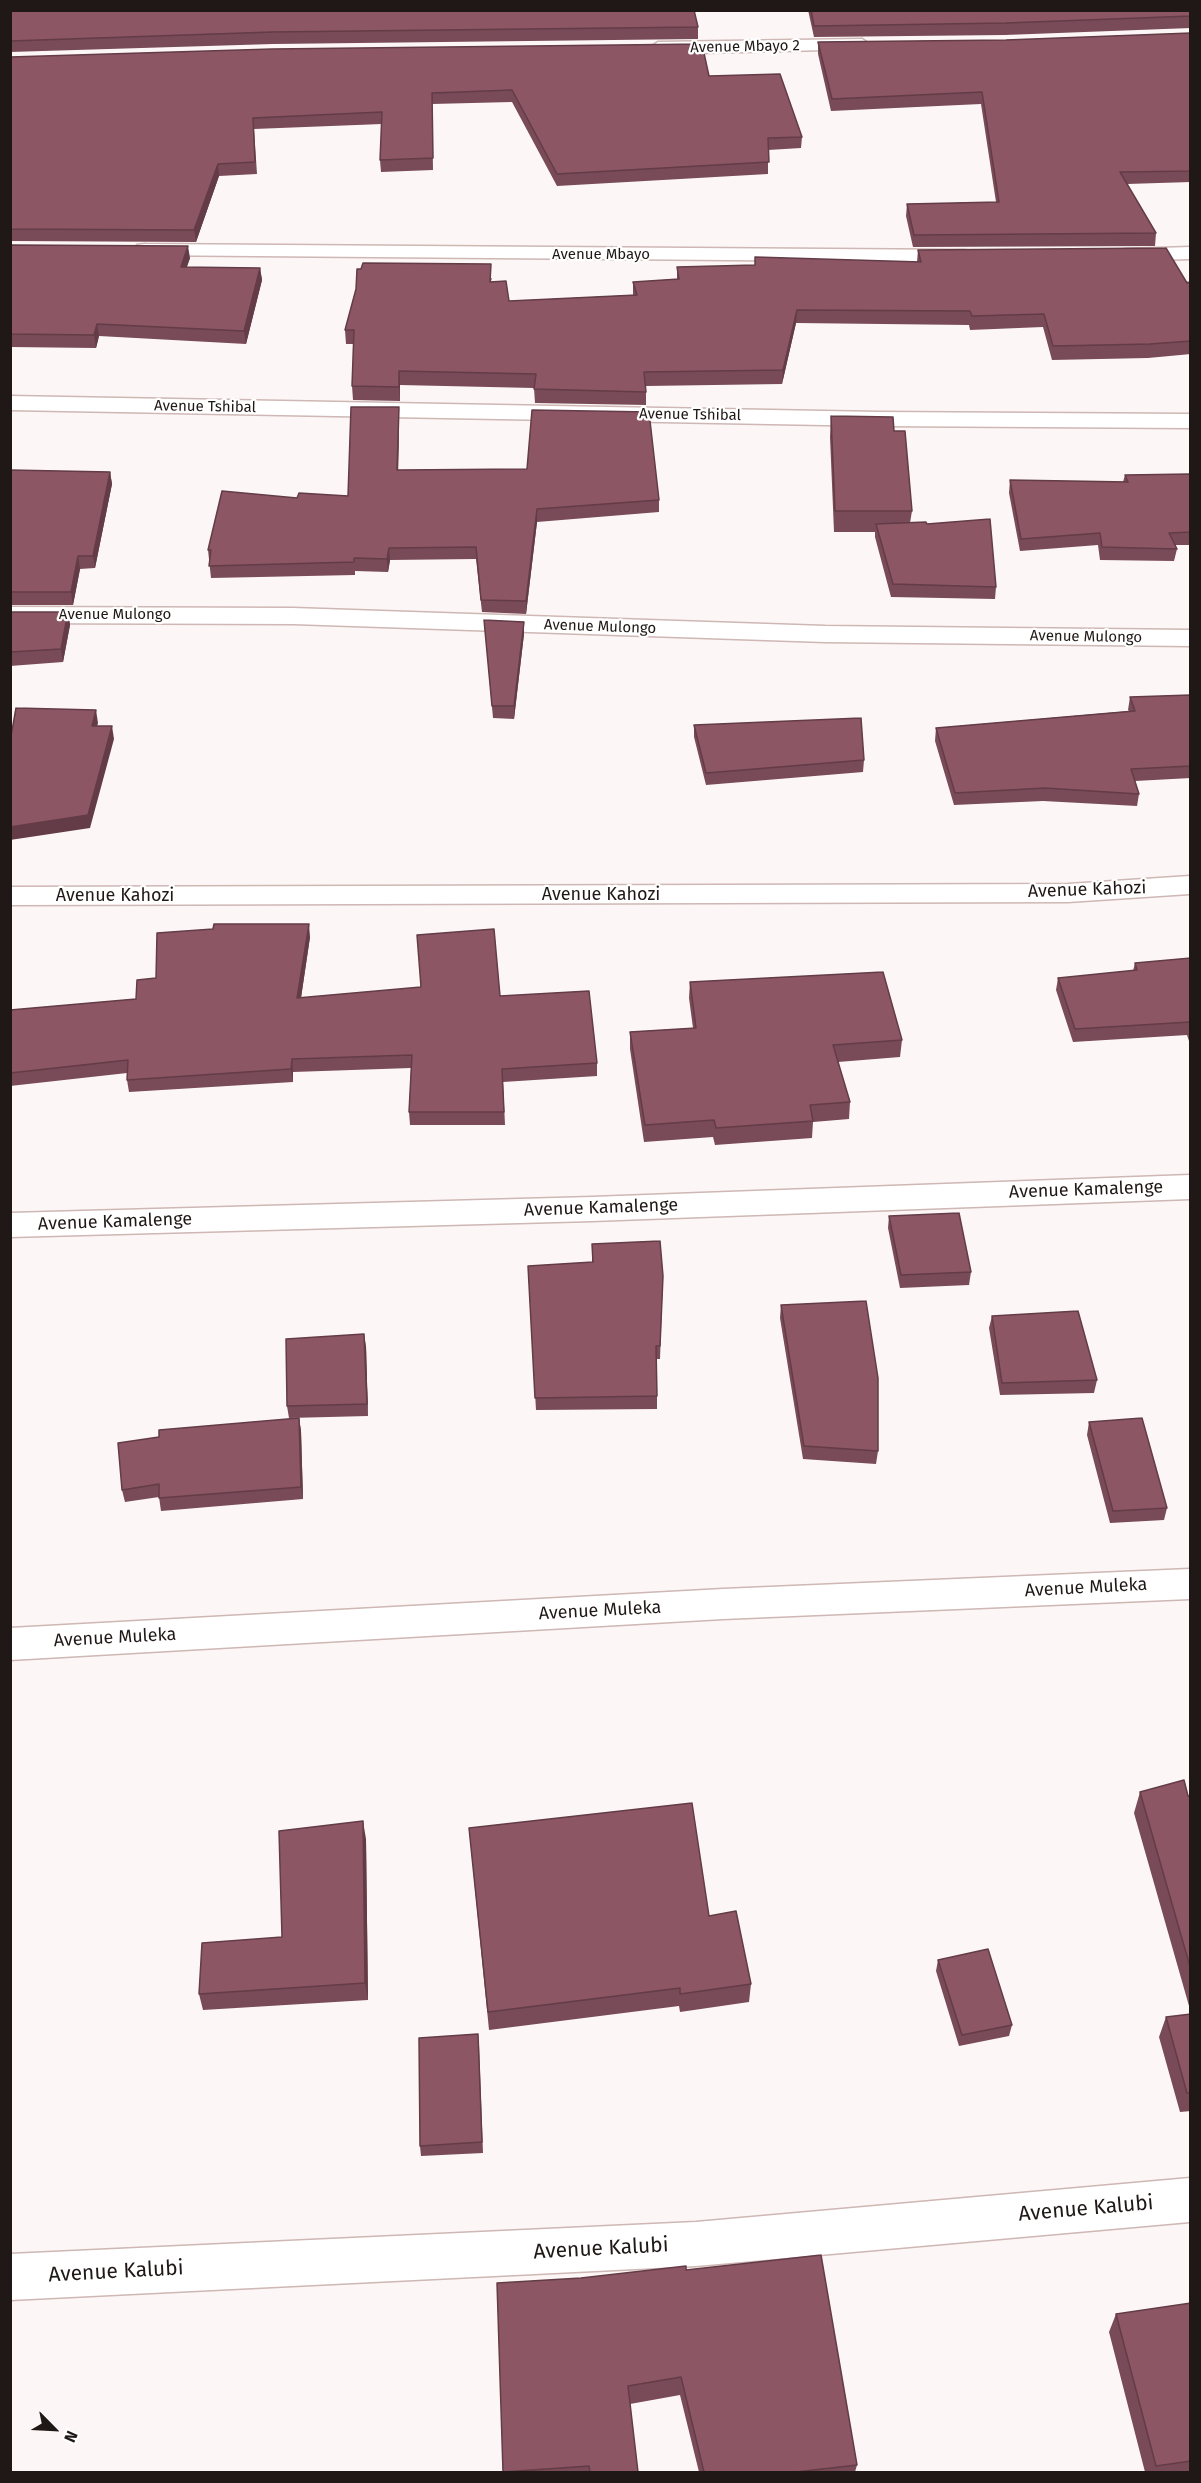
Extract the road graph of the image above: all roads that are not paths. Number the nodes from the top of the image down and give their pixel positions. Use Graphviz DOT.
graph roads {
  1 [pos="876,45"];
  2 [pos="640,48"];
  3 [pos="129,250"];
  4 [pos="1191,253"];
  5 [pos="1107,255"];
  6 [pos="988,256"];
  7 [pos="10,403"];
  8 [pos="1191,421"];
  9 [pos="10,615"];
  10 [pos="1191,638"];
  11 [pos="1191,885"];
  12 [pos="10,896"];
  13 [pos="1191,1186"];
  14 [pos="10,1225"];
  15 [pos="1191,1584"];
  16 [pos="10,1644"];
  17 [pos="1191,2200"];
  18 [pos="10,2277"];
  1 -- 2 [label="street, Avenue Mbayo 2"];
  3 -- 6 [label="street, Avenue Mbayo"];
  4 -- 5 [label="street"];
  7 -- 8 [label="street, Avenue Tshibal"];
  9 -- 10 [label="street, Avenue Mulongo"];
  11 -- 12 [label="street, Avenue Kahozi"];
  13 -- 14 [label="street, Avenue Kamalenge"];
  15 -- 16 [label="street, Avenue Muleka"];
  17 -- 18 [label="street, Avenue Kalubi"];
}
